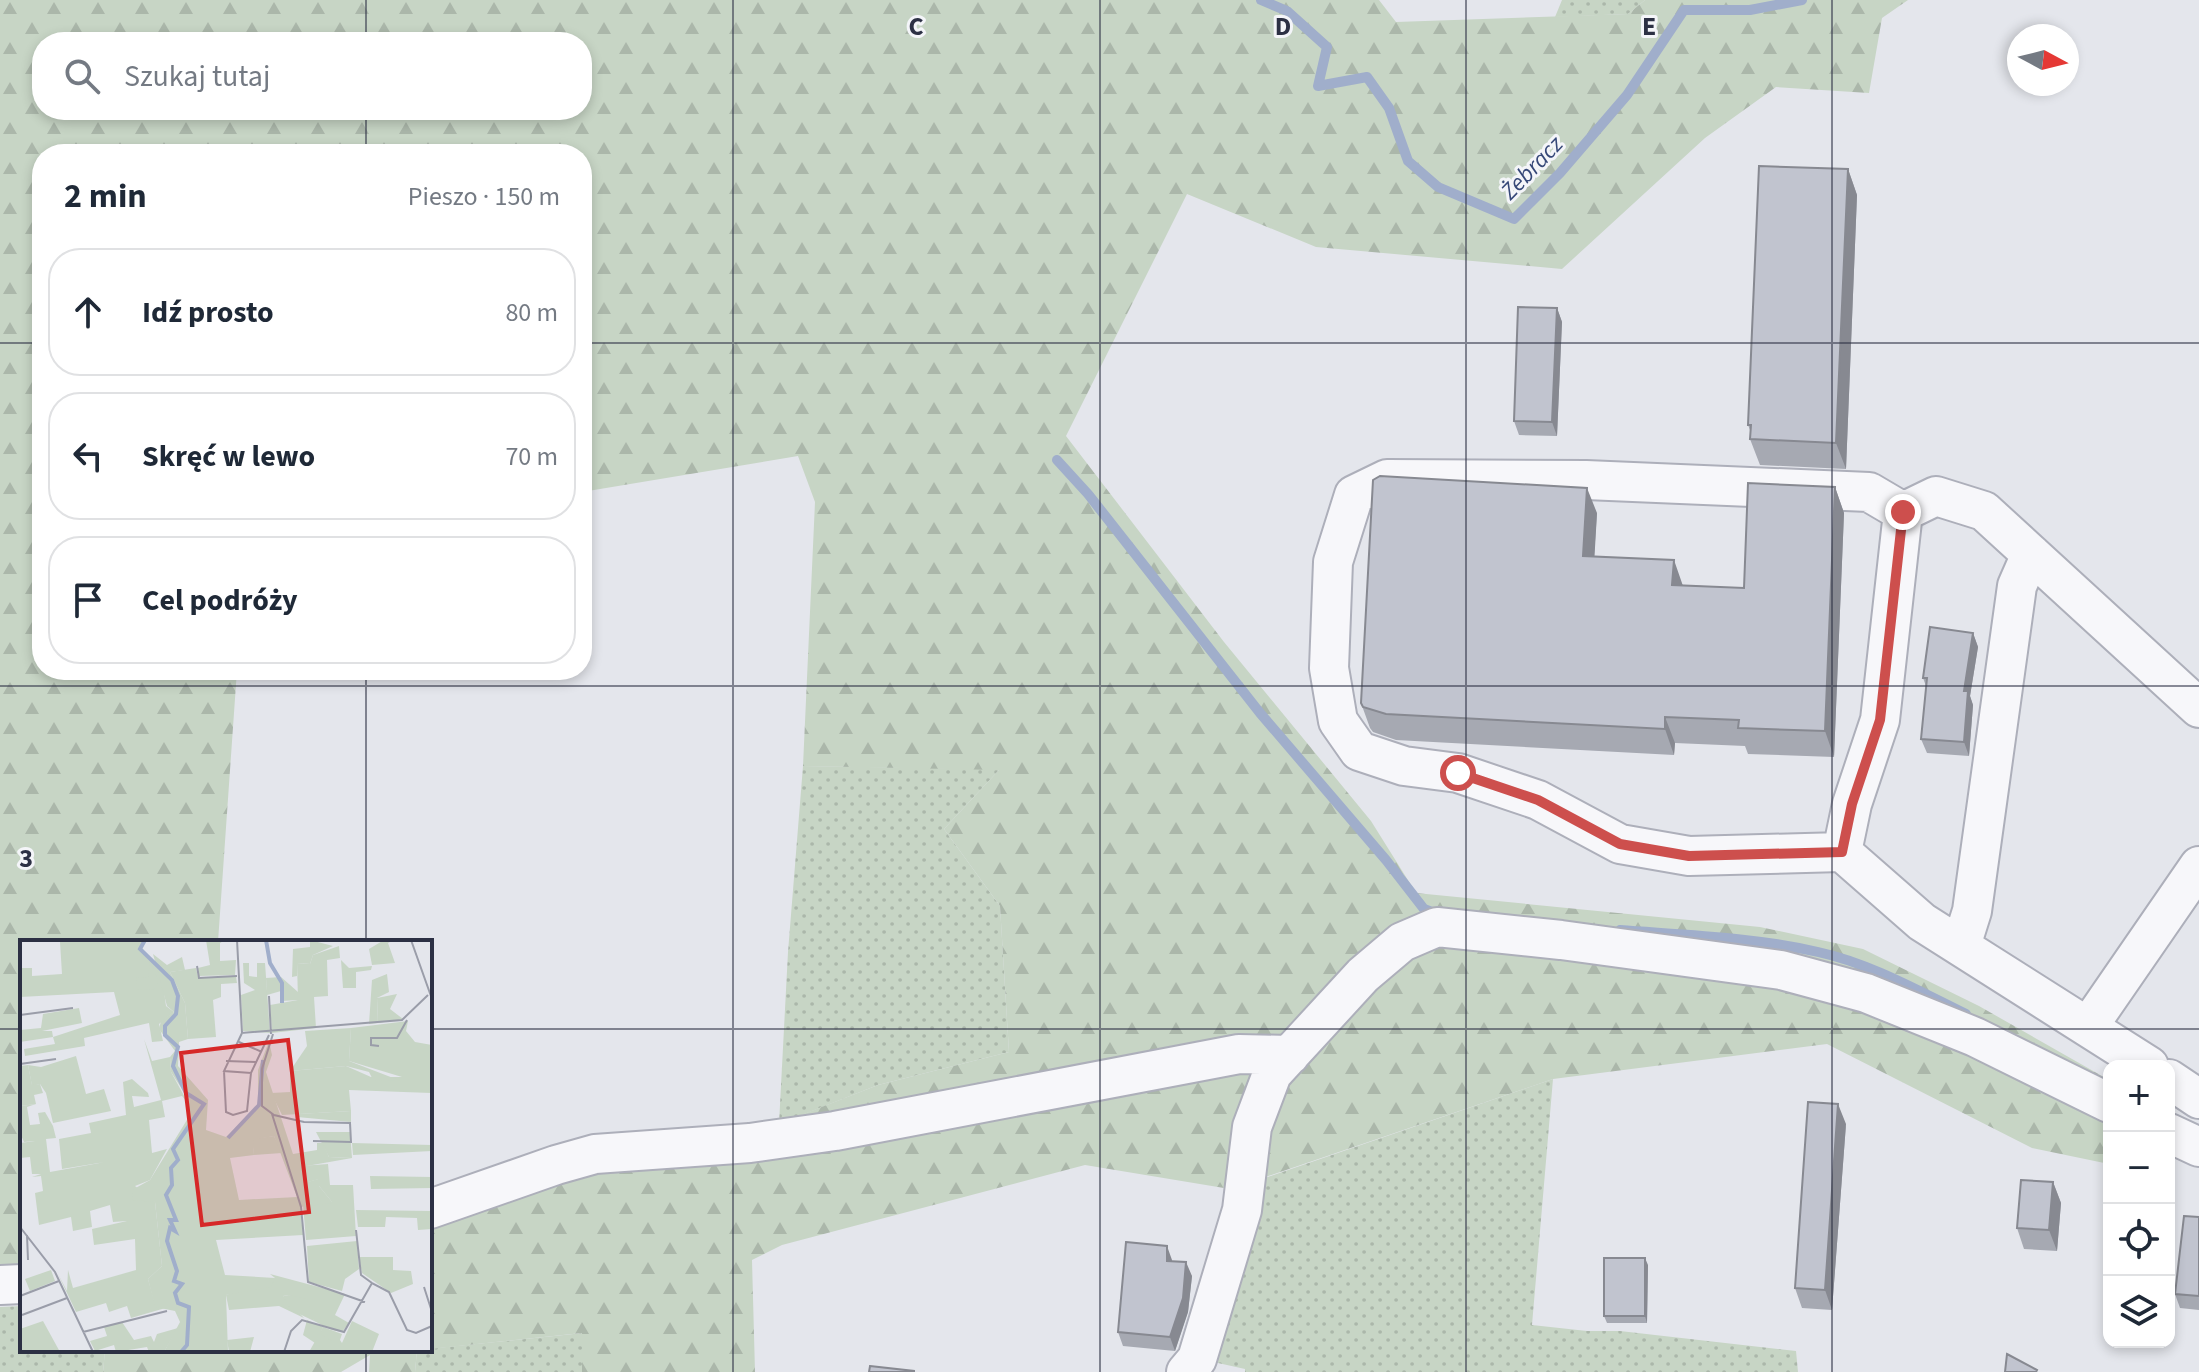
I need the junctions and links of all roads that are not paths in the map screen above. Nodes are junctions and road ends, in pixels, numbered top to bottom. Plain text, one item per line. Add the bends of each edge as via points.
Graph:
1 (1903, 512) junction
2 (2031, 554) junction
3 (2199, 708) edge
4 (1842, 852) junction
5 (2199, 866) edge
6 (1961, 946) junction
7 (2088, 1027) junction
8 (1290, 1055) junction
9 (2140, 1060) edge
10 (2175, 1083) edge
11 (2199, 1099) edge
12 (2103, 1100) edge
13 (2175, 1136) edge
14 (2199, 1147) edge
15 (432, 1208) edge
16 (20, 1284) edge
17 (0, 1285) edge
18 (1186, 1372) edge

1 - 2 lane via 1936,496 1984,511
1 - 4 lane via 1880,720
1 - 4 lane via 1869,492 1586,480 1387,479 1354,495 1333,562 1329,668 1338,721 1359,751 1404,766 1458,773 1538,800 1620,844 1689,856
2 - 3 lane
2 - 6 lane via 2017,586 1972,911
4 - 6 lane via 1922,922
5 - 7 lane
6 - 7 lane
7 - 9 lane
8 - 12 lane via 1363,975 1402,942 1437,927 1781,970 1866,993 1975,1037
8 - 15 lane via 1239,1054 835,1131 595,1154
8 - 18 lane via 1272,1074 1252,1127 1242,1210 1197,1359
10 - 11 lane
13 - 14 lane
16 - 17 lane

